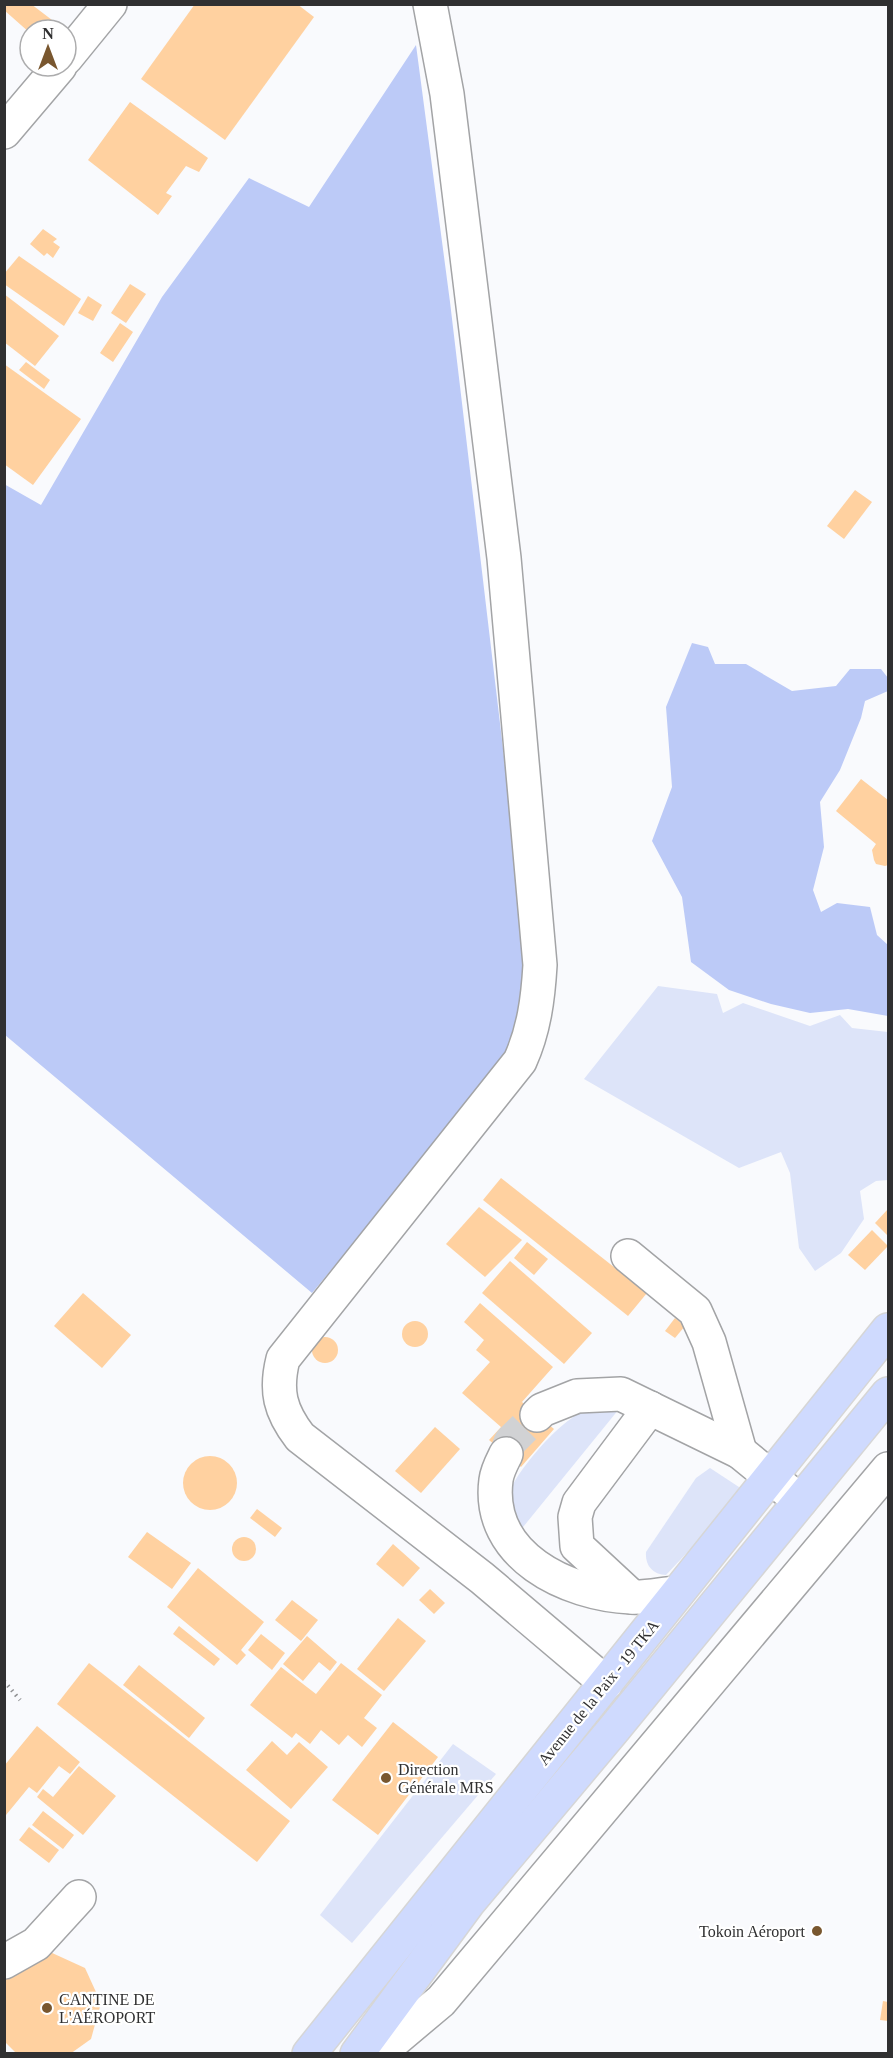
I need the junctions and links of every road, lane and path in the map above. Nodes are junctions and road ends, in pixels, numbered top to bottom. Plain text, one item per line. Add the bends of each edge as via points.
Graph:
1 (111, 4) edge
2 (430, 4) edge
3 (78, 44) edge
4 (50, 78) edge
5 (4, 132) edge
6 (628, 1256) dead end
7 (888, 1330) edge
8 (888, 1394) edge
9 (650, 1408) junction
10 (537, 1415) tunnel mouth
11 (740, 1452) junction
12 (506, 1454) tunnel mouth
13 (888, 1469) edge
14 (771, 1476) junction
15 (800, 1501) junction
16 (677, 1593) junction
17 (632, 1597) junction
18 (4, 1681) edge
19 (606, 1683) junction
20 (20, 1700) dead end
21 (79, 1897) dead end
22 (4, 1962) edge
23 (309, 2054) edge
24 (357, 2054) edge
25 (378, 2054) edge

1 - 3 street
2 - 19 street via 447,94 504,558 540,965 538,989 530,1038 520,1061 283,1359 279,1401 300,1437 482,1578
4 - 5 street
6 - 11 street via 695,1311 709,1342
7 - 14 main road, Avenue de la Paix - 19 TKA
8 - 15 main road
9 - 10 street via 621,1394 577,1395
9 - 11 street
9 - 17 street via 579,1503 575,1517 577,1546
11 - 14 street
12 - 17 street via 496,1478 496,1510 512,1546 542,1572 580,1589
13 - 25 street via 441,2001
14 - 15 street
14 - 16 main road, Avenue de la Paix - 19 TKA
15 - 24 main road via 468,1903
16 - 17 street
16 - 19 main road, Avenue de la Paix - 19 TKA
18 - 20 path
19 - 23 main road, Avenue de la Paix - 19 TKA
21 - 22 street via 36,1944

